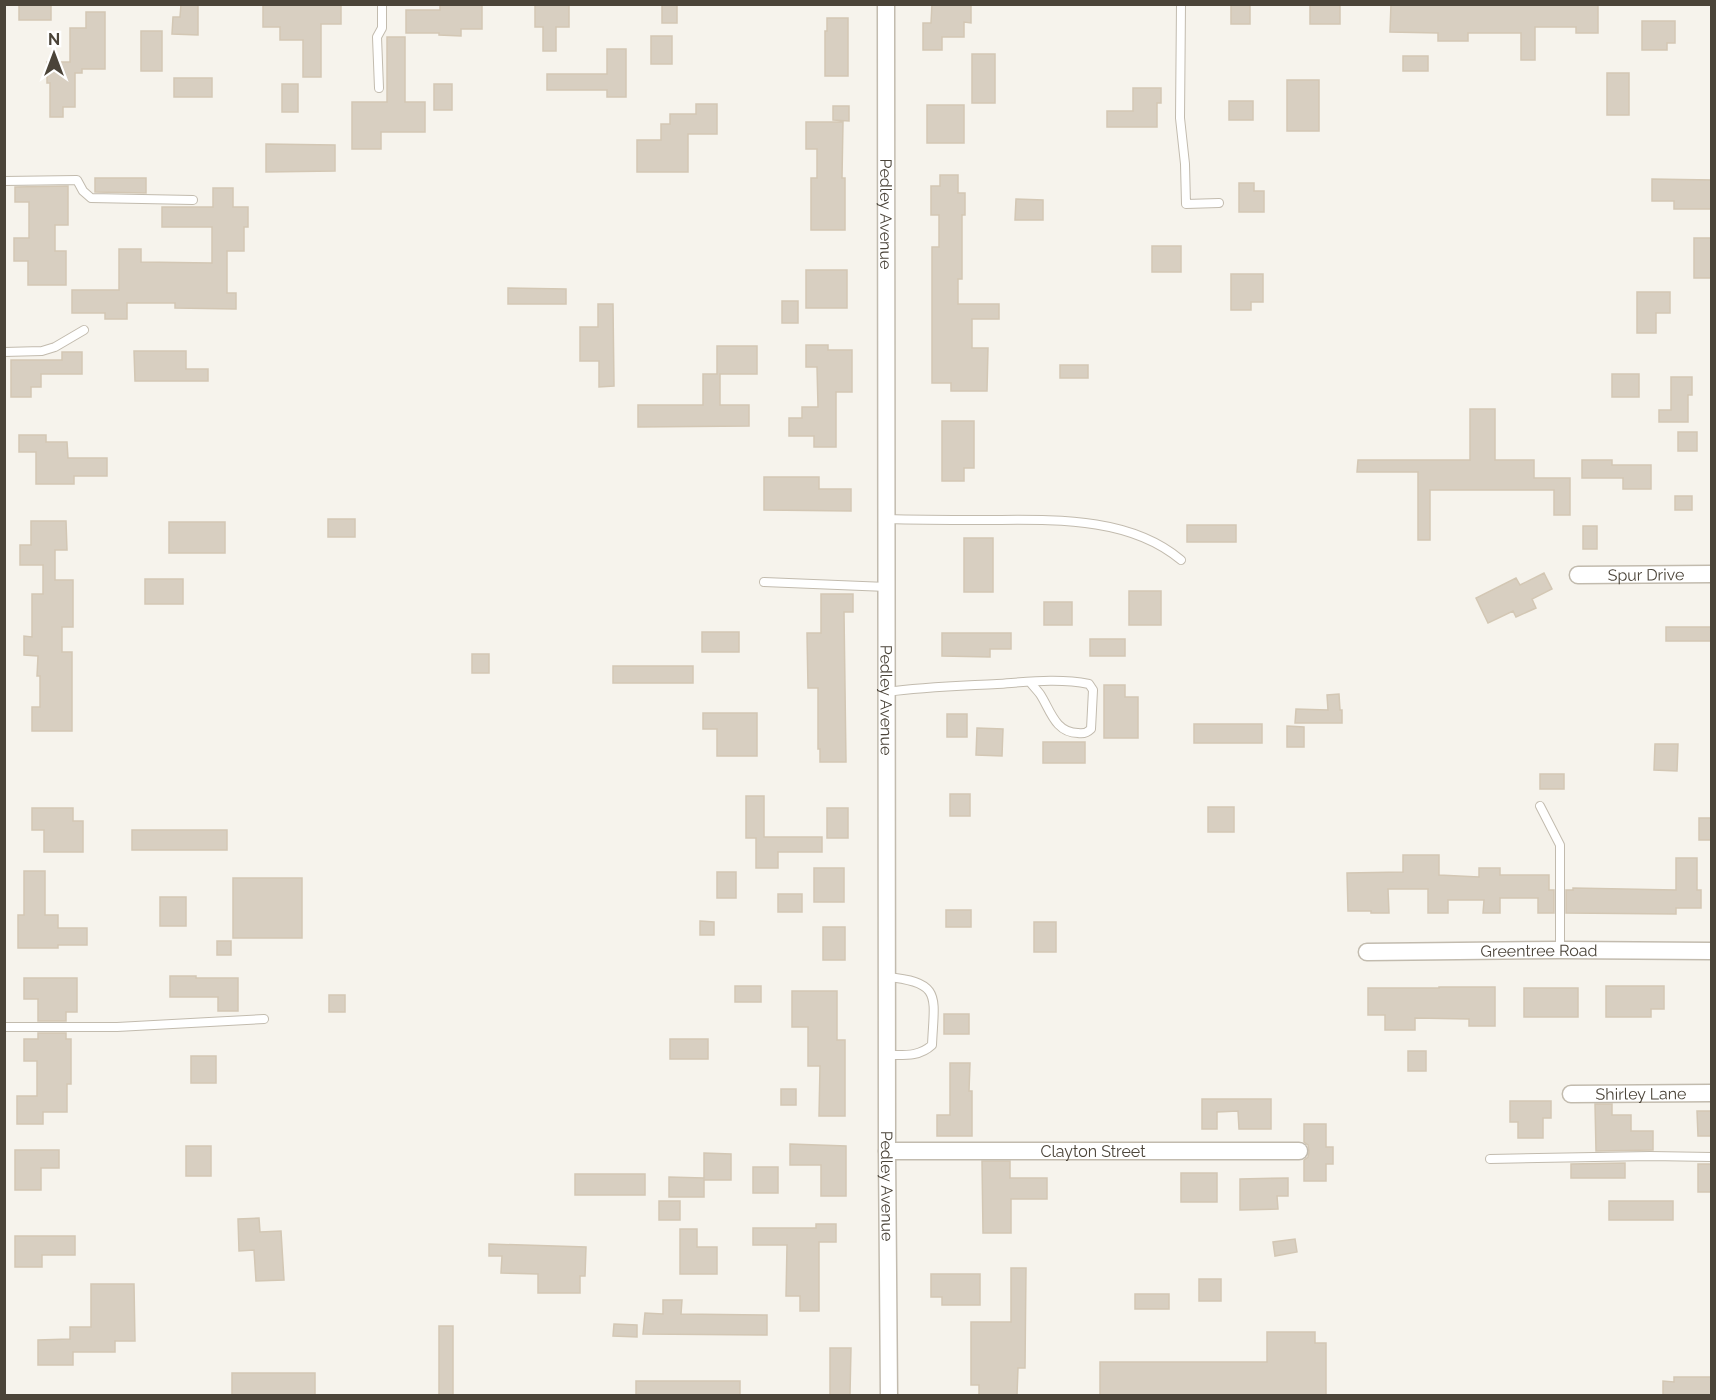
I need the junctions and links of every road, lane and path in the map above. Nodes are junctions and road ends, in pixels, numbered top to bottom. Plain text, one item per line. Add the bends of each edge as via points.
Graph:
1 (382, 4) edge
2 (886, 4) edge
3 (1181, 4) edge
4 (379, 88) dead end
5 (4, 181) edge
6 (193, 200) dead end
7 (1219, 203) dead end
8 (84, 330) dead end
9 (4, 352) edge
10 (886, 519) junction
11 (1181, 560) dead end
12 (1712, 574) edge
13 (1578, 575) dead end
14 (764, 582) dead end
15 (886, 587) junction
16 (1030, 682) junction
17 (886, 692) junction
18 (1540, 806) dead end
19 (1560, 950) junction
20 (1712, 951) edge
21 (1367, 952) dead end
22 (887, 977) junction
23 (264, 1019) dead end
24 (4, 1027) edge
25 (887, 1055) junction
26 (1712, 1093) edge
27 (1571, 1094) dead end
28 (887, 1151) junction
29 (1299, 1151) dead end
30 (1712, 1157) edge
31 (1490, 1160) dead end
32 (890, 1395) edge

1 - 4 lane via 382,28 377,37
2 - 10 street, Pedley Avenue
3 - 7 lane via 1180,118 1186,204
5 - 6 lane via 77,180 91,198
8 - 9 lane via 42,351
10 - 11 lane via 1072,521 1116,529 1155,542
10 - 15 street, Pedley Avenue
12 - 13 street, Spur Drive
14 - 15 lane
15 - 17 street, Pedley Avenue
16 - 16 lane via 1089,684 1093,690 1091,729 1077,734 1065,731
16 - 17 lane
17 - 22 street, Pedley Avenue
18 - 19 lane via 1560,845
19 - 20 street, Greentree Road
19 - 21 street, Greentree Road
22 - 25 street, Pedley Avenue
22 - 25 lane via 921,983 929,989 933,1002 932,1045 916,1054
23 - 24 lane via 117,1027
25 - 28 street, Pedley Avenue
26 - 27 street, Shirley Lane
28 - 29 street, Clayton Street
28 - 32 street, Pedley Avenue
30 - 31 lane

